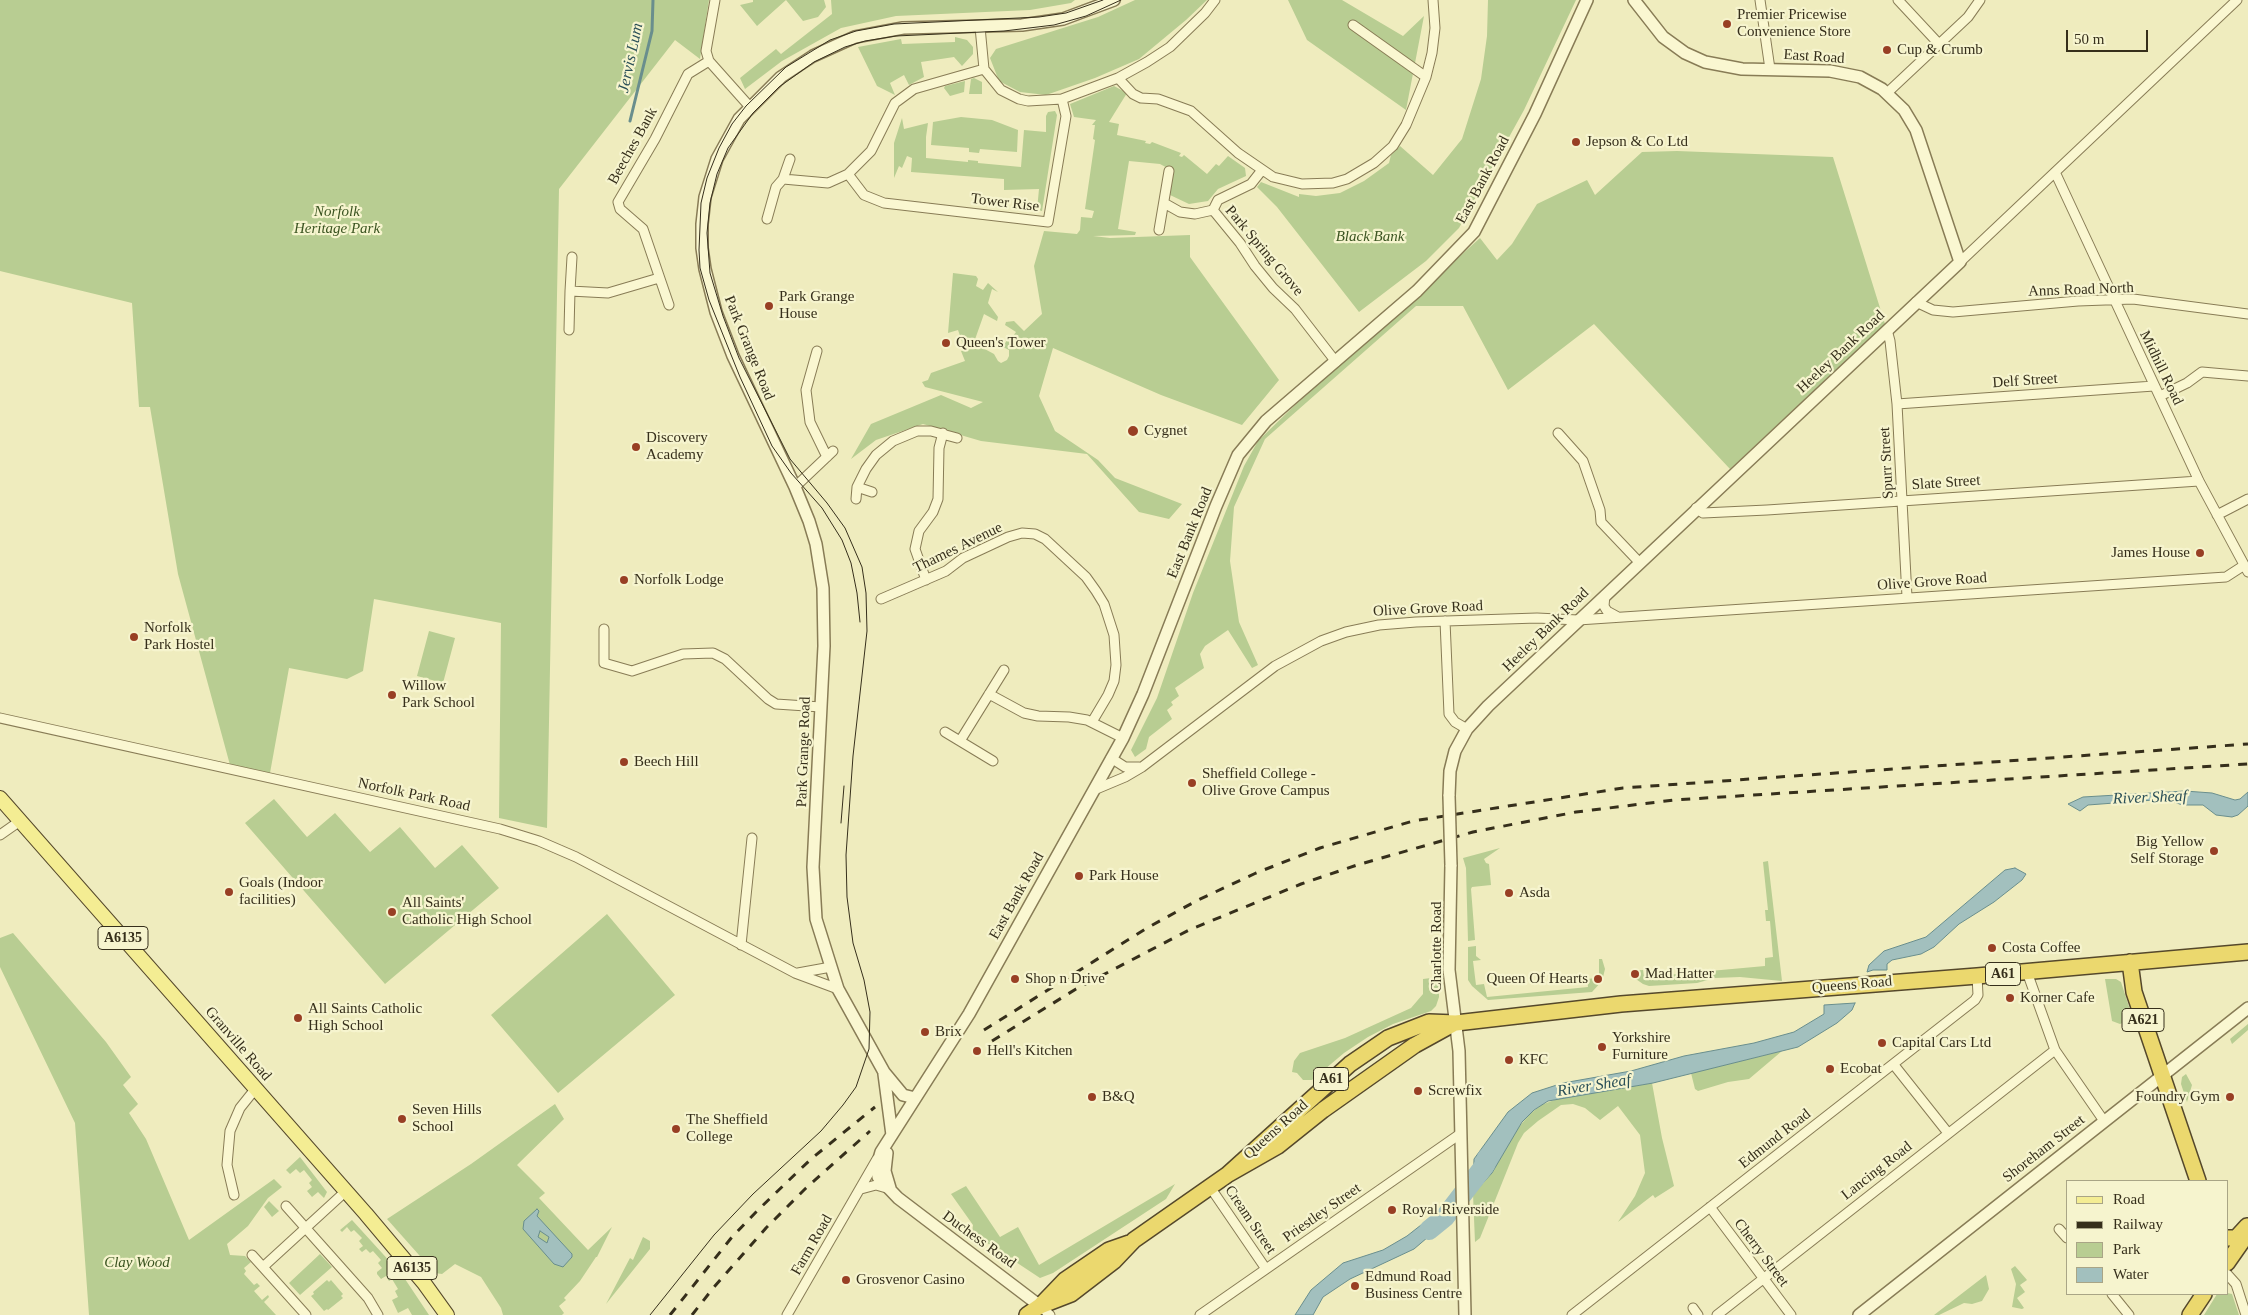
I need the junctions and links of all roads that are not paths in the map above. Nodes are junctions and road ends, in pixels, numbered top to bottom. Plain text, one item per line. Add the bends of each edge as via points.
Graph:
1 (715, 0) edge
2 (1114, 0) edge
3 (1214, 0) edge
4 (1433, 0) edge
5 (1587, 0) edge
6 (1634, 0) edge
7 (1760, 0) edge
8 (1898, 0) edge
9 (1980, 0) edge
10 (2237, 0) edge
11 (1353, 25) dead end
12 (980, 27) junction
13 (1938, 44) junction
14 (709, 61) junction
15 (984, 69) junction
16 (1770, 69) junction
17 (1426, 77) junction
18 (1118, 78) junction
19 (1888, 93) junction
20 (1062, 99) junction
21 (750, 107) junction
22 (790, 159) dead end
23 (1262, 170) junction
24 (1169, 171) dead end
25 (2055, 172) junction
26 (848, 174) junction
27 (783, 179) junction
28 (1164, 203) junction
29 (1213, 210) junction
30 (766, 219) dead end
31 (1159, 230) dead end
32 (572, 257) dead end
33 (1960, 262) junction
34 (659, 278) junction
35 (570, 291) junction
36 (2114, 301) junction
37 (1916, 302) junction
38 (669, 305) dead end
39 (2248, 314) edge
40 (569, 330) dead end
41 (1887, 330) junction
42 (817, 351) dead end
43 (1336, 362) junction
44 (2248, 376) edge
45 (2154, 386) junction
46 (2160, 396) junction
47 (1897, 404) junction
48 (943, 433) junction
49 (1558, 434) dead end
50 (957, 438) dead end
51 (2199, 480) junction
52 (795, 487) junction
53 (857, 487) junction
54 (872, 492) dead end
55 (856, 499) dead end
56 (2248, 499) edge
57 (1902, 500) junction
58 (1696, 508) junction
59 (2217, 514) junction
60 (1640, 562) junction
61 (2245, 569) edge
62 (926, 580) junction
63 (1605, 594) junction
64 (1907, 597) junction
65 (881, 599) dead end
66 (1620, 617) junction
67 (1578, 620) junction
68 (1445, 621) junction
69 (604, 629) dead end
70 (1004, 670) dead end
71 (989, 694) junction
72 (822, 707) junction
73 (0, 718) edge
74 (1092, 722) junction
75 (1467, 729) junction
76 (945, 732) dead end
77 (1123, 738) junction
78 (960, 741) junction
79 (1111, 758) junction
80 (993, 761) dead end
81 (1142, 767) junction
82 (1094, 790) junction
83 (0, 798) edge
84 (20, 821) junction
85 (0, 835) edge
86 (752, 838) dead end
87 (741, 945) junction
88 (2248, 952) edge
89 (2130, 962) junction
90 (831, 968) junction
91 (2027, 972) junction
92 (795, 973) junction
93 (1977, 976) junction
94 (838, 989) junction
95 (2248, 1008) edge
96 (1456, 1023) junction
97 (2055, 1050) junction
98 (1894, 1065) junction
99 (884, 1072) junction
100 (2163, 1076) junction
101 (256, 1088) junction
102 (915, 1098) junction
103 (2104, 1121) junction
104 (1948, 1133) junction
105 (893, 1134) junction
106 (1460, 1134) junction
107 (881, 1152) junction
108 (1227, 1175) junction
109 (2194, 1179) edge
110 (1210, 1187) junction
111 (861, 1189) junction
112 (891, 1189) junction
113 (346, 1191) junction
114 (234, 1196) dead end
115 (286, 1206) dead end
116 (1710, 1207) junction
117 (2248, 1225) edge
118 (305, 1228) junction
119 (2059, 1229) dead end
120 (2066, 1237) edge
121 (2241, 1238) edge
122 (252, 1255) dead end
123 (2228, 1261) edge
124 (263, 1267) junction
125 (1266, 1269) junction
126 (2228, 1275) edge
127 (1763, 1279) junction
128 (2113, 1295) edge
129 (2203, 1295) edge
130 (1045, 1310) edge
131 (306, 1315) edge
132 (378, 1315) edge
133 (446, 1315) edge
134 (787, 1315) edge
135 (1027, 1315) edge
136 (1200, 1315) edge
137 (1465, 1315) edge
138 (1572, 1315) edge
139 (1717, 1315) edge
140 (1791, 1315) edge
141 (1859, 1315) edge
142 (2129, 1315) edge
143 (2190, 1315) edge
144 (2246, 1315) edge

1 - 14 street via 706,51
2 - 12 street, Park Grange Road via 1064,19
3 - 18 street via 1170,47
4 - 17 street via 1435,28
5 - 43 street, East Bank Road via 1535,114 1474,232 1418,291
6 - 16 street, East Road via 1663,37 1692,57 1726,68
7 - 16 street
8 - 13 street
9 - 13 street via 1968,17
10 - 25 street, Heeley Bank Road
11 - 17 street
12 - 15 street
12 - 21 street, Park Grange Road via 903,28 854,37 781,77
13 - 19 street
14 - 21 street
14 - 34 street, Beeches Bank via 688,74 618,202 620,209 643,230
15 - 20 street via 1001,90 1019,99 1037,102
15 - 26 street via 914,89 895,103 871,151
16 - 19 street, East Road via 1844,73 1870,81
17 - 23 street via 1394,146 1362,171 1347,179 1320,185 1287,182
18 - 20 street
18 - 23 street via 1141,98 1158,99 1191,111
19 - 33 street, East Road via 1916,130
20 - 26 street, Tower Rise via 1066,116 1048,222 884,203 864,195
21 - 52 street, Park Grange Road via 727,139 711,176 705,197 702,248 710,291 722,328
22 - 27 street
23 - 29 street, Park Spring Grove via 1251,184 1218,200
24 - 28 street
25 - 33 street, Heeley Bank Road
25 - 36 street, Midhill Road
26 - 27 street via 828,183
27 - 30 street via 776,187
28 - 29 street via 1180,212 1195,214
28 - 31 street
29 - 43 street, Park Spring Grove via 1267,281 1295,309
32 - 35 street
33 - 37 street, Heeley Bank Road
34 - 35 street via 608,293
34 - 38 street, Beeches Bank
35 - 40 street
36 - 37 street, Anns Road North via 1949,312 1930,310
36 - 39 street, Anns Road North via 2133,299
36 - 45 street, Midhill Road
37 - 41 street, Heeley Bank Road
41 - 47 street, Spurr Street
41 - 58 street, Heeley Bank Road
42 - 52 street via 806,390 810,422 830,454
43 - 77 street, East Bank Road via 1266,421 1238,455
44 - 46 street via 2202,372
45 - 46 street, Midhill Road
45 - 47 street, Delf Street
46 - 51 street, Midhill Road
47 - 57 street, Spurr Street
48 - 50 street
48 - 53 street via 918,431 893,441 876,455
48 - 62 street via 939,448 938,499 919,531 915,549
49 - 60 street via 1584,461 1601,522
51 - 57 street, Slate Street
51 - 59 street, Midhill Road
52 - 72 street, Park Grange Road via 816,544 823,588
53 - 54 street
53 - 55 street
56 - 59 street
57 - 58 street, Slate Street via 1703,513
57 - 64 street, Spurr Street
58 - 60 street, Heeley Bank Road
59 - 61 street, Midhill Road
60 - 63 street, Heeley Bank Road
61 - 64 street, Olive Grove Road via 2226,577
62 - 65 street, Thames Avenue
62 - 74 street, Thames Avenue via 1008,537 1022,533 1044,539 1086,577 1107,610 1114,635 1114,681
63 - 66 street via 1607,611
63 - 67 street, Heeley Bank Road
64 - 66 street, Olive Grove Road
66 - 67 street, Olive Grove Road
67 - 68 street, Olive Grove Road
67 - 75 street, Heeley Bank Road
68 - 75 street via 1449,714
68 - 81 street, Olive Grove Road via 1378,625 1321,641 1275,666
69 - 72 street via 604,663 632,671 683,654 713,653 725,659 776,704
70 - 71 street
71 - 74 street via 1024,713
71 - 78 street
72 - 90 street, Park Grange Road via 813,867 816,919
73 - 87 street, Norfolk Park Road via 500,829 576,857
74 - 77 street
75 - 96 street, Charlotte Road, bridge via 1451,764 1449,796 1449,970
76 - 78 street
77 - 79 street, East Bank Road
78 - 80 street
79 - 81 street via 1125,767
79 - 82 street, East Bank Road
81 - 82 street, Olive Grove Road
82 - 102 street, East Bank Road via 969,1014
83 - 84 main road, Granville Road / A6135
84 - 85 street
84 - 101 main road, Granville Road / A6135
86 - 87 street
87 - 92 street, Norfolk Park Road
88 - 89 highway, Queens Road / A61
89 - 91 highway, Queens Road / A61
89 - 100 highway, A621 via 2134,992
90 - 92 street
90 - 94 street, Park Grange Road
91 - 93 highway, Queens Road / A61
91 - 97 street
92 - 94 street, Norfolk Park Road
93 - 96 highway, Queens Road / A61 via 1621,1004
93 - 98 street, Edmund Road via 1976,1000
94 - 99 street
95 - 100 street, Shoreham Street
96 - 106 street, Charlotte Road
96 - 108 highway, Queens Road / A61 via 1415,1045 1330,1104 1278,1146
96 - 108 highway, Queens Road / A61 via 1429,1022 1382,1042 1337,1074
97 - 103 street
97 - 104 street, Lancing Road
98 - 104 street
98 - 116 street, Edmund Road
99 - 102 street via 903,1095
99 - 105 street
100 - 103 street, Shoreham Street
100 - 109 highway, A621
101 - 113 main road, Granville Road / A6135
101 - 114 street via 240,1108 230,1131 227,1165
102 - 105 street, East Bank Road
103 - 141 street, Shoreham Street
104 - 127 street, Lancing Road
105 - 107 street, East Bank Road
105 - 112 street, East Bank Road via 885,1160
106 - 125 street, Priestley Street
106 - 137 street, Charlotte Road
107 - 111 street, Farm Road
107 - 112 street, East Bank Road via 878,1177
108 - 110 highway, Queens Road / A61
110 - 125 street, Cream Street
110 - 130 highway, Queens Road / A61 via 1134,1240 1109,1250 1065,1280
111 - 112 street via 876,1185
111 - 134 street, Farm Road
112 - 130 street, Duchess Road via 920,1217
113 - 118 street
113 - 133 main road, Granville Road / A6135 via 413,1270
115 - 118 street
116 - 127 street, Cherry Street
116 - 138 street, Edmund Road
117 - 121 highway
118 - 124 street
118 - 132 street via 368,1298
119 - 120 street
121 - 123 highway
122 - 124 street
124 - 131 street
125 - 136 street, Priestley Street
126 - 144 street via 2236,1284
127 - 139 street, Lancing Road
127 - 140 street, Cherry Street
128 - 142 street
129 - 143 highway
130 - 135 highway, Queens Road / A61

